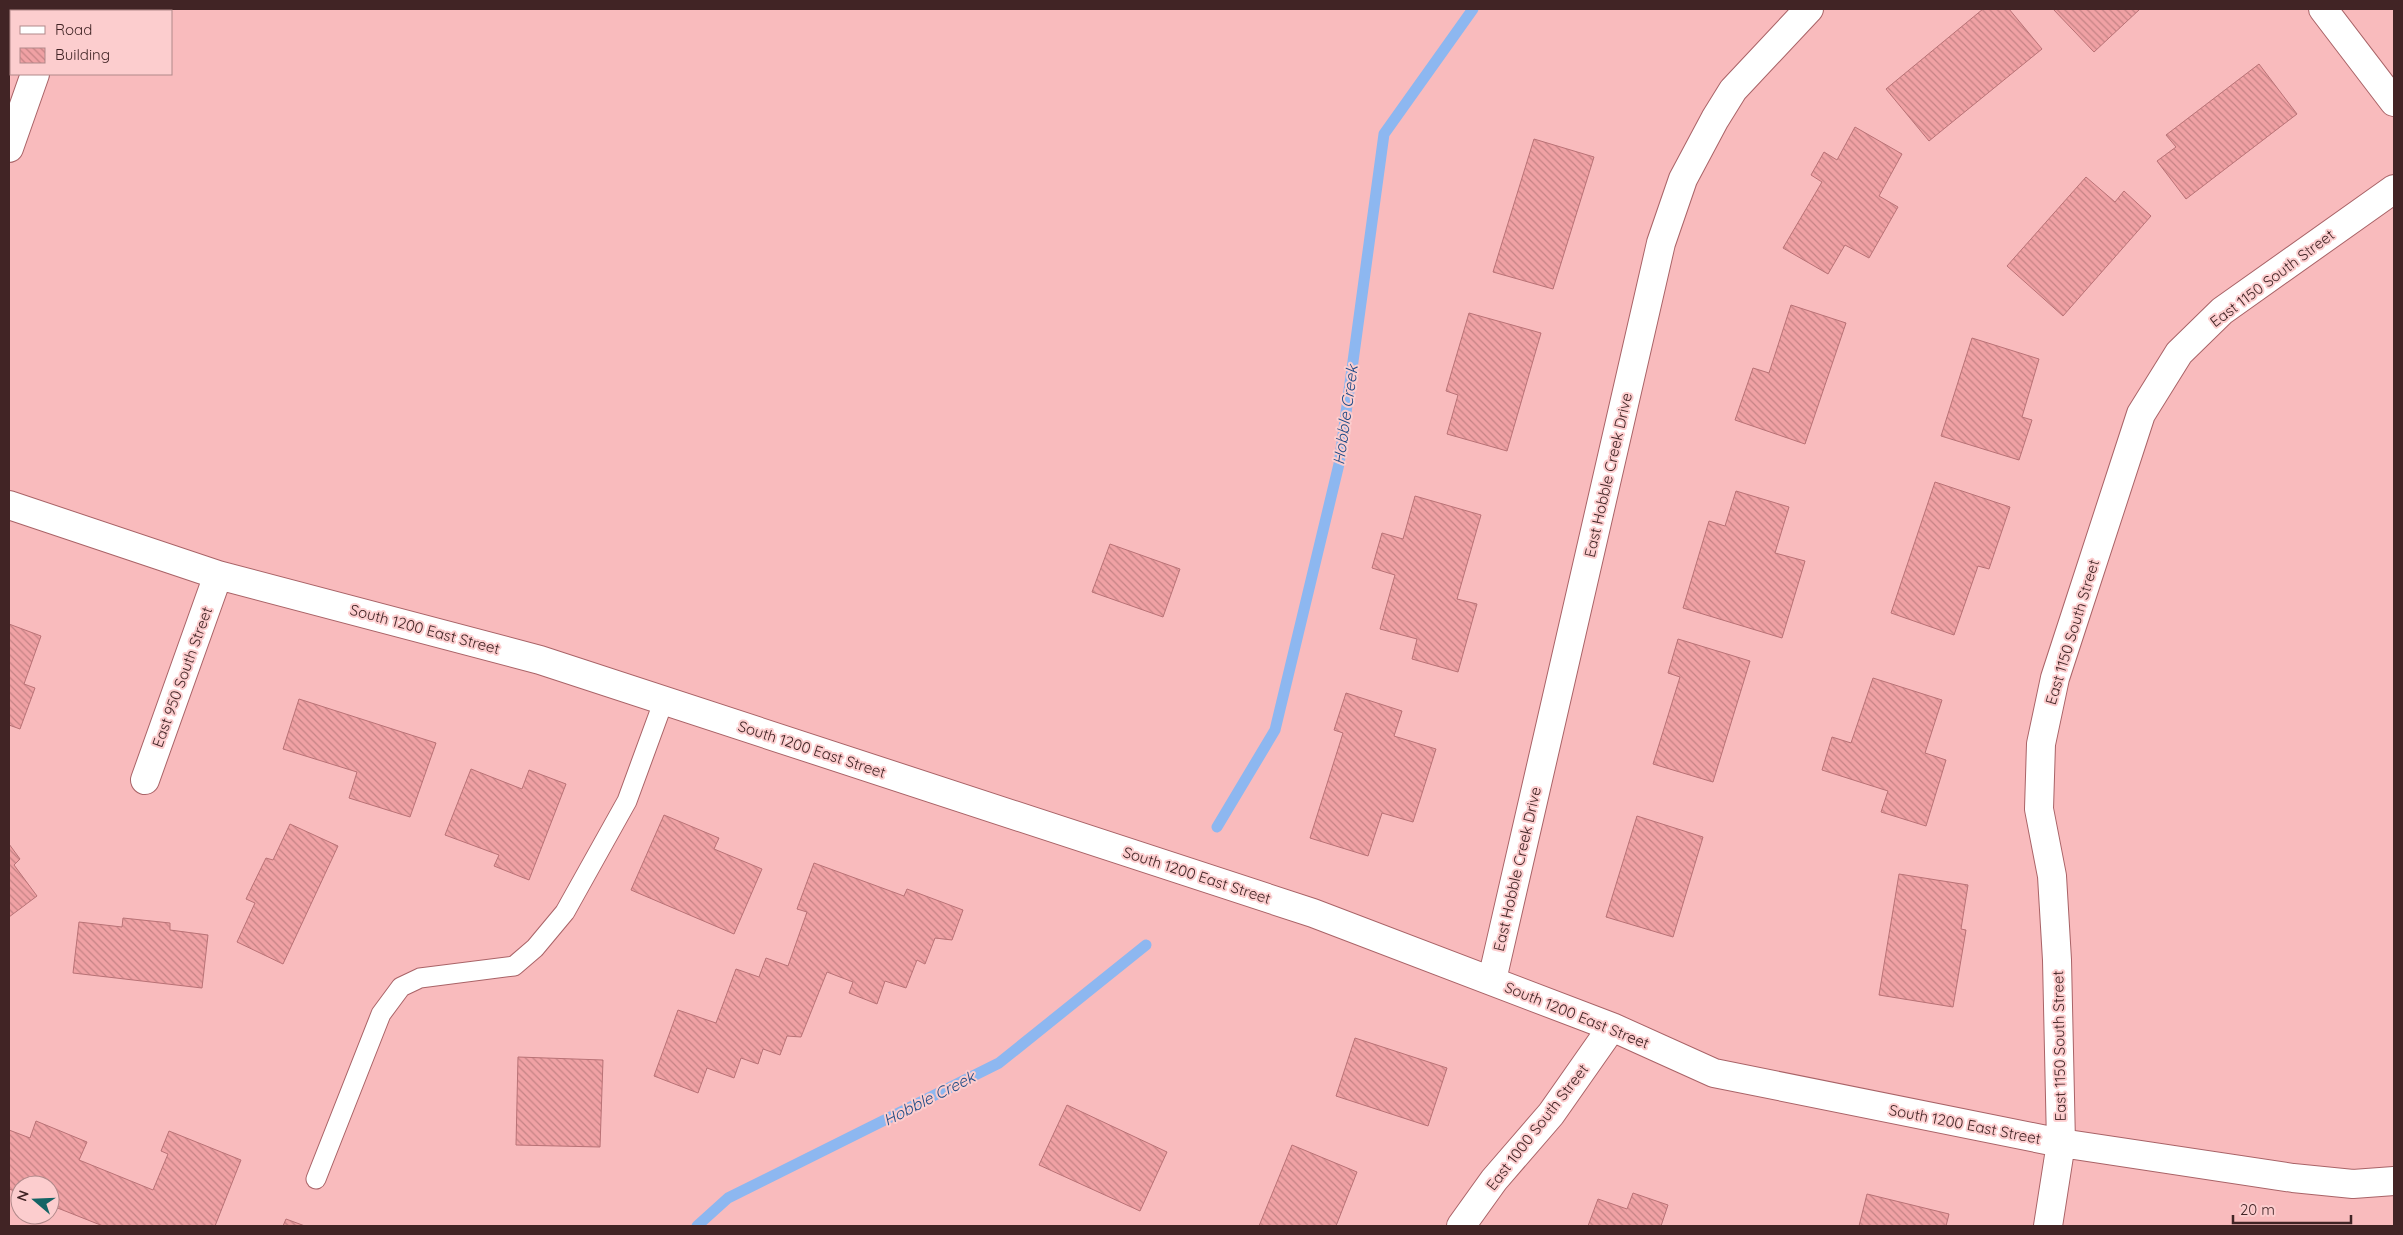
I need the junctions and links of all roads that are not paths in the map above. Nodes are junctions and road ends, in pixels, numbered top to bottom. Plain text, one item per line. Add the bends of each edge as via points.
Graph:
1 (1809, 9) edge
2 (2322, 9) edge
3 (35, 75) edge
4 (2394, 102) edge
5 (9, 148) edge
6 (2394, 189) edge
7 (9, 505) edge
8 (218, 575) junction
9 (664, 700) junction
10 (145, 780) dead end
11 (1492, 980) junction
12 (1612, 1027) junction
13 (2061, 1143) junction
14 (316, 1179) dead end
15 (2394, 1182) edge
16 (1461, 1226) edge
17 (2048, 1226) edge

1 - 11 street, East Hobble Creek Drive via 1733,90 1683,179 1661,243
2 - 4 street
3 - 5 street
6 - 13 street, East 1150 South Street via 2222,311 2179,353 2142,414 2055,678 2041,744 2039,808 2052,876
7 - 8 street, South 1200 East Street
8 - 9 street, South 1200 East Street via 540,660
8 - 10 street, East 950 South Street
9 - 11 street, South 1200 East Street via 1313,913
9 - 14 lane via 627,801 565,912 536,948 514,966 420,978 401,987 390,999 381,1014
11 - 12 street, South 1200 East Street
12 - 13 street, South 1200 East Street via 1714,1073
12 - 16 street, East 1000 South Street via 1550,1114 1494,1180
13 - 15 street, South 1200 East Street via 2293,1178 2353,1184
13 - 17 street, East 1150 South Street

